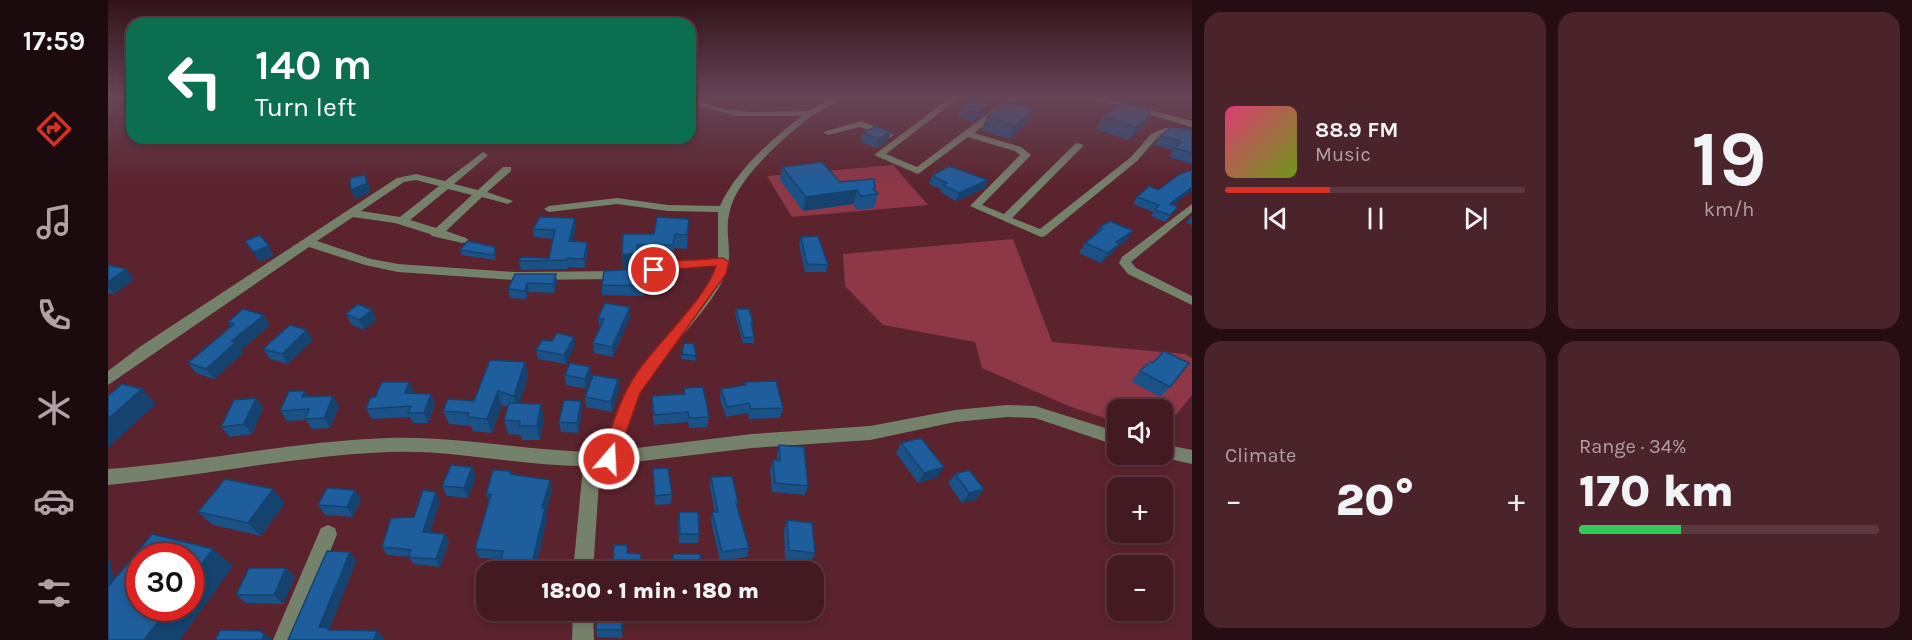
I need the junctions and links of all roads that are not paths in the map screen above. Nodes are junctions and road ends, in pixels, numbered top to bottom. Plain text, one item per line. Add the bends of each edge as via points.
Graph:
1 (795, 127) edge
2 (849, 127) edge
3 (868, 127) edge
4 (916, 127) edge
5 (977, 127) edge
6 (828, 132) dead end
7 (968, 134) junction
8 (1192, 134) edge
9 (899, 140) junction
10 (1079, 145) dead end
11 (483, 155) dead end
12 (507, 169) dead end
13 (445, 185) junction
14 (480, 194) junction
15 (508, 201) dead end
16 (1192, 207) edge
17 (549, 209) dead end
18 (725, 209) junction
19 (350, 213) junction
20 (1006, 218) junction
21 (401, 222) junction
22 (436, 234) junction
23 (462, 240) dead end
24 (307, 242) junction
25 (723, 262) junction
26 (1192, 301) edge
27 (108, 379) edge
28 (1107, 435) edge
29 (1173, 454) edge
30 (1192, 458) edge
31 (600, 460) junction
32 (108, 477) edge
33 (328, 534) dead end
34 (586, 561) edge
35 (583, 621) edge
36 (284, 640) edge
37 (583, 640) edge

1 - 18 street via 733,191
2 - 6 street
3 - 9 street
4 - 9 street
5 - 7 street
7 - 9 street via 917,172 879,155
7 - 20 street via 1026,155 975,205
8 - 20 street via 1165,131 1154,136 1134,159 1043,234
10 - 20 street
11 - 13 street
12 - 14 street
13 - 14 street
13 - 19 street via 407,178
13 - 21 street
14 - 15 street
14 - 22 street
16 - 26 street via 1125,263 1132,271
17 - 18 street via 617,201 668,208
18 - 25 street
19 - 21 street
19 - 24 street
21 - 22 street
22 - 23 street
24 - 25 street via 398,268 515,276 625,274
24 - 27 street
25 - 31 street via 720,274 642,376
28 - 31 street via 1035,412 991,411 870,433 752,441
29 - 30 street
31 - 32 street via 435,444 389,444
31 - 34 street
33 - 36 street
35 - 37 street

